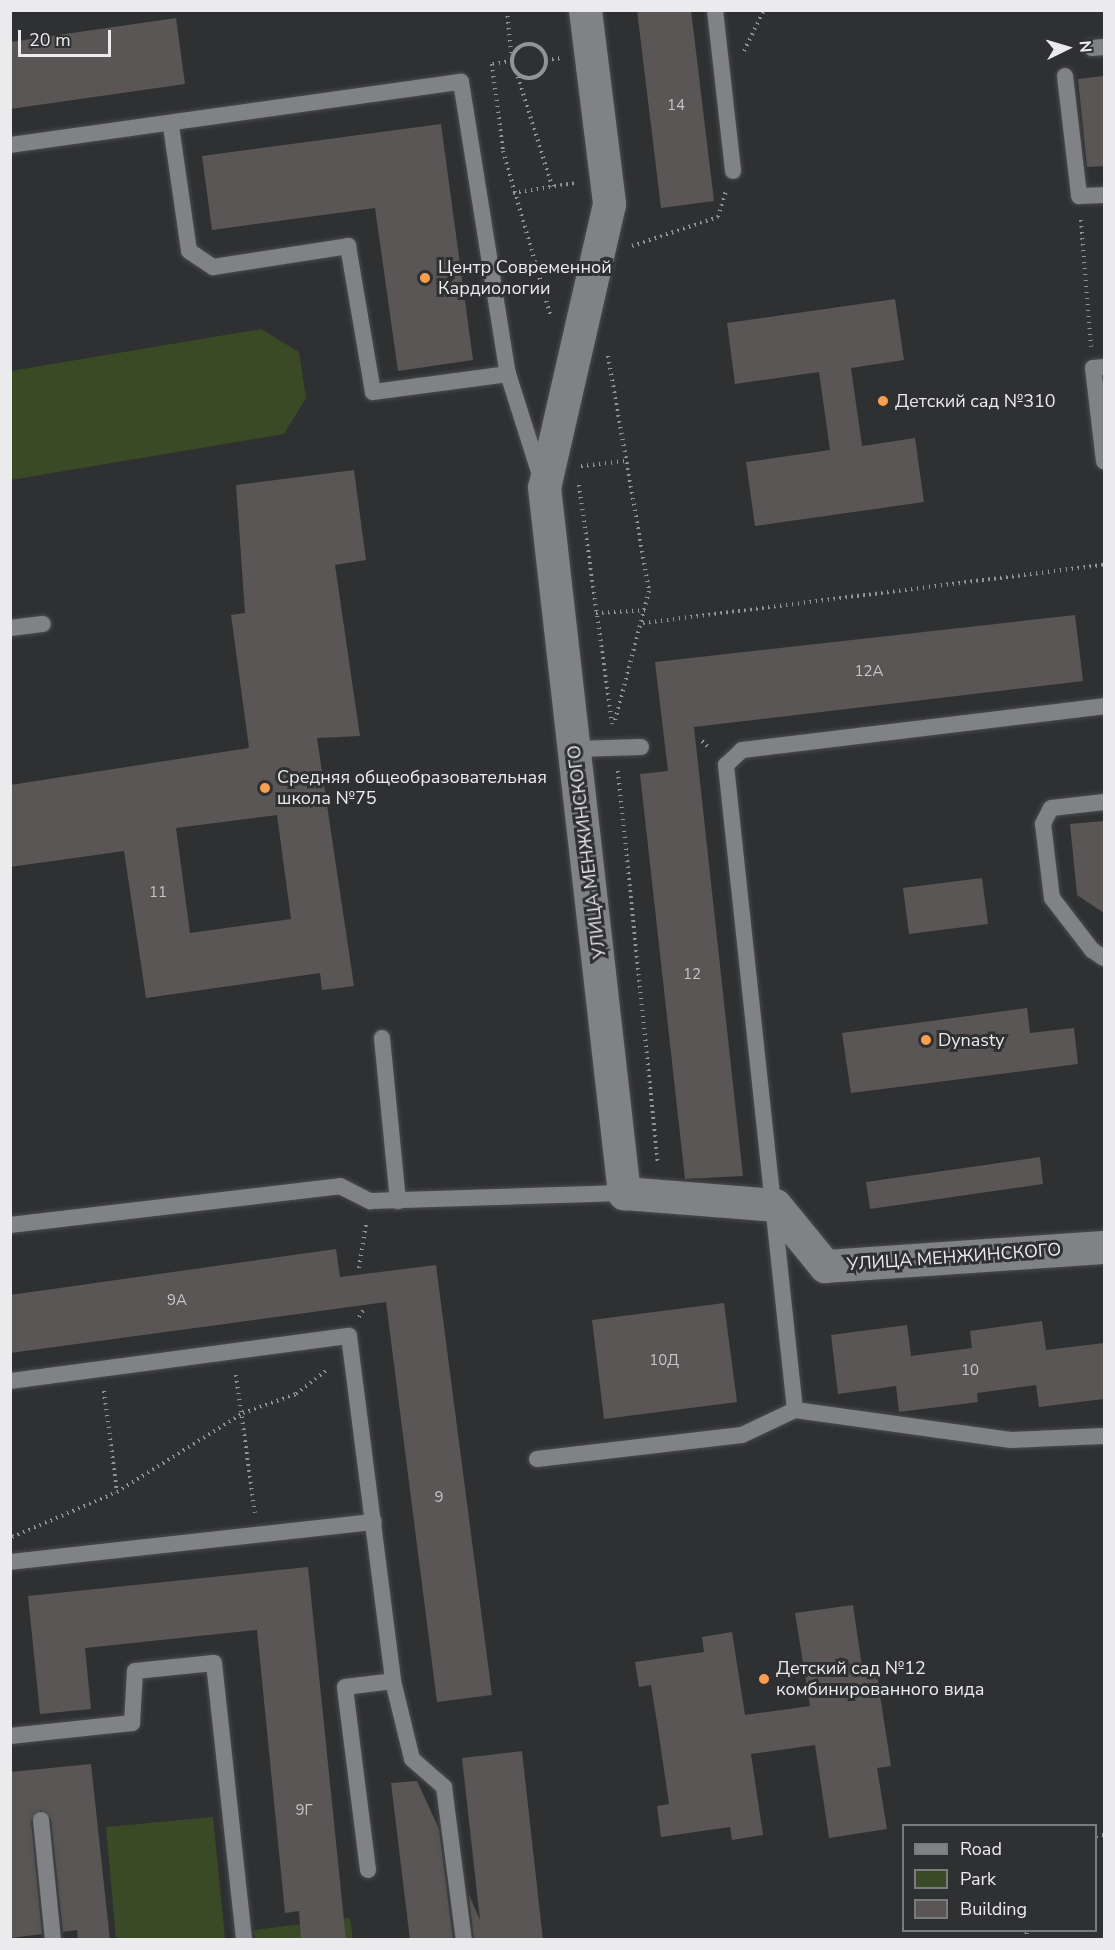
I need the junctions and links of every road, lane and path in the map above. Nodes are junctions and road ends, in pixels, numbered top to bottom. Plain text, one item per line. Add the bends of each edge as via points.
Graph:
1 (507, 10) edge
2 (585, 10) edge
3 (715, 10) edge
4 (563, 46) dead end
5 (565, 57) junction
6 (546, 60) junction
7 (512, 61) junction
8 (566, 69) dead end
9 (516, 71) junction
10 (1065, 76) dead end
11 (171, 126) junction
12 (10, 145) edge
13 (578, 171) dead end
14 (732, 171) joint
15 (579, 182) junction
16 (552, 186) junction
17 (513, 193) junction
18 (580, 193) dead end
19 (1104, 195) edge
20 (1079, 196) junction
21 (621, 250) dead end
22 (591, 343) junction
23 (1099, 368) edge
24 (508, 374) junction
25 (625, 461) junction
26 (1104, 461) edge
27 (576, 467) dead end
28 (544, 487) junction
29 (1104, 565) edge
30 (647, 610) junction
31 (597, 612) dead end
32 (643, 623) junction
33 (43, 624) dead end
34 (10, 628) edge
35 (1104, 706) edge
36 (613, 728) dead end
37 (640, 747) dead end
38 (575, 749) junction
39 (1104, 802) edge
40 (1104, 958) edge
41 (382, 1038) dead end
42 (624, 1193) junction
43 (370, 1201) junction
44 (398, 1201) junction
45 (775, 1205) junction
46 (10, 1226) edge
47 (1104, 1247) edge
48 (359, 1268) dead end
49 (351, 1351) junction
50 (232, 1352) junction
51 (101, 1369) junction
52 (10, 1381) edge
53 (795, 1410) junction
54 (243, 1413) junction
55 (1104, 1436) edge
56 (537, 1459) dead end
57 (117, 1491) junction
58 (374, 1522) junction
59 (257, 1531) junction
60 (16, 1561) edge
61 (393, 1681) junction
62 (10, 1736) edge
63 (41, 1820) dead end
64 (368, 1870) dead end
65 (53, 1940) edge
66 (244, 1940) edge
67 (464, 1940) edge

1 - 7 path
2 - 22 street, УЛИЦА МЕНЖИНСКОГО via 609,204
3 - 14 lane
4 - 5 path
5 - 6 path
5 - 8 path
6 - 7 path via 542,50 526,44
6 - 9 path via 536,77
7 - 9 path
7 - 17 path via 492,64
9 - 16 path
10 - 20 lane
11 - 12 lane
11 - 24 lane via 189,251 213,267 348,246 373,392
11 - 24 lane via 461,82
13 - 15 path
14 - 21 path via 718,217
15 - 16 path
15 - 18 path
16 - 17 path
17 - 22 path via 556,335
19 - 20 lane
20 - 23 path
22 - 25 path
22 - 28 street, УЛИЦА МЕНЖИНСКОГО
23 - 26 lane
24 - 28 lane
25 - 27 path
25 - 30 path via 649,591
28 - 38 street, УЛИЦА МЕНЖИНСКОГО
29 - 32 path
30 - 31 path
30 - 32 path
32 - 36 path
33 - 34 lane
35 - 45 lane via 742,750 726,765
37 - 38 lane
38 - 42 street, УЛИЦА МЕНЖИНСКОГО
39 - 40 lane via 1051,808 1043,824 1052,898 1092,950
41 - 44 lane
42 - 44 lane
42 - 45 street
43 - 44 lane
43 - 46 lane via 339,1186
43 - 48 path
45 - 47 street, УЛИЦА МЕНЖИНСКОГО via 825,1266
45 - 53 lane
49 - 50 lane via 348,1336
49 - 54 path via 296,1394
49 - 58 lane
50 - 51 lane
50 - 54 path
51 - 52 lane
51 - 57 path
53 - 55 lane via 1011,1440
53 - 56 lane via 742,1436
54 - 57 path
54 - 59 path
57 - 60 path via 12,1536
58 - 59 lane
58 - 61 lane
59 - 60 lane
61 - 64 lane via 345,1687
61 - 67 lane via 412,1759 444,1787
62 - 66 lane via 132,1723 135,1671 214,1663
63 - 65 lane

